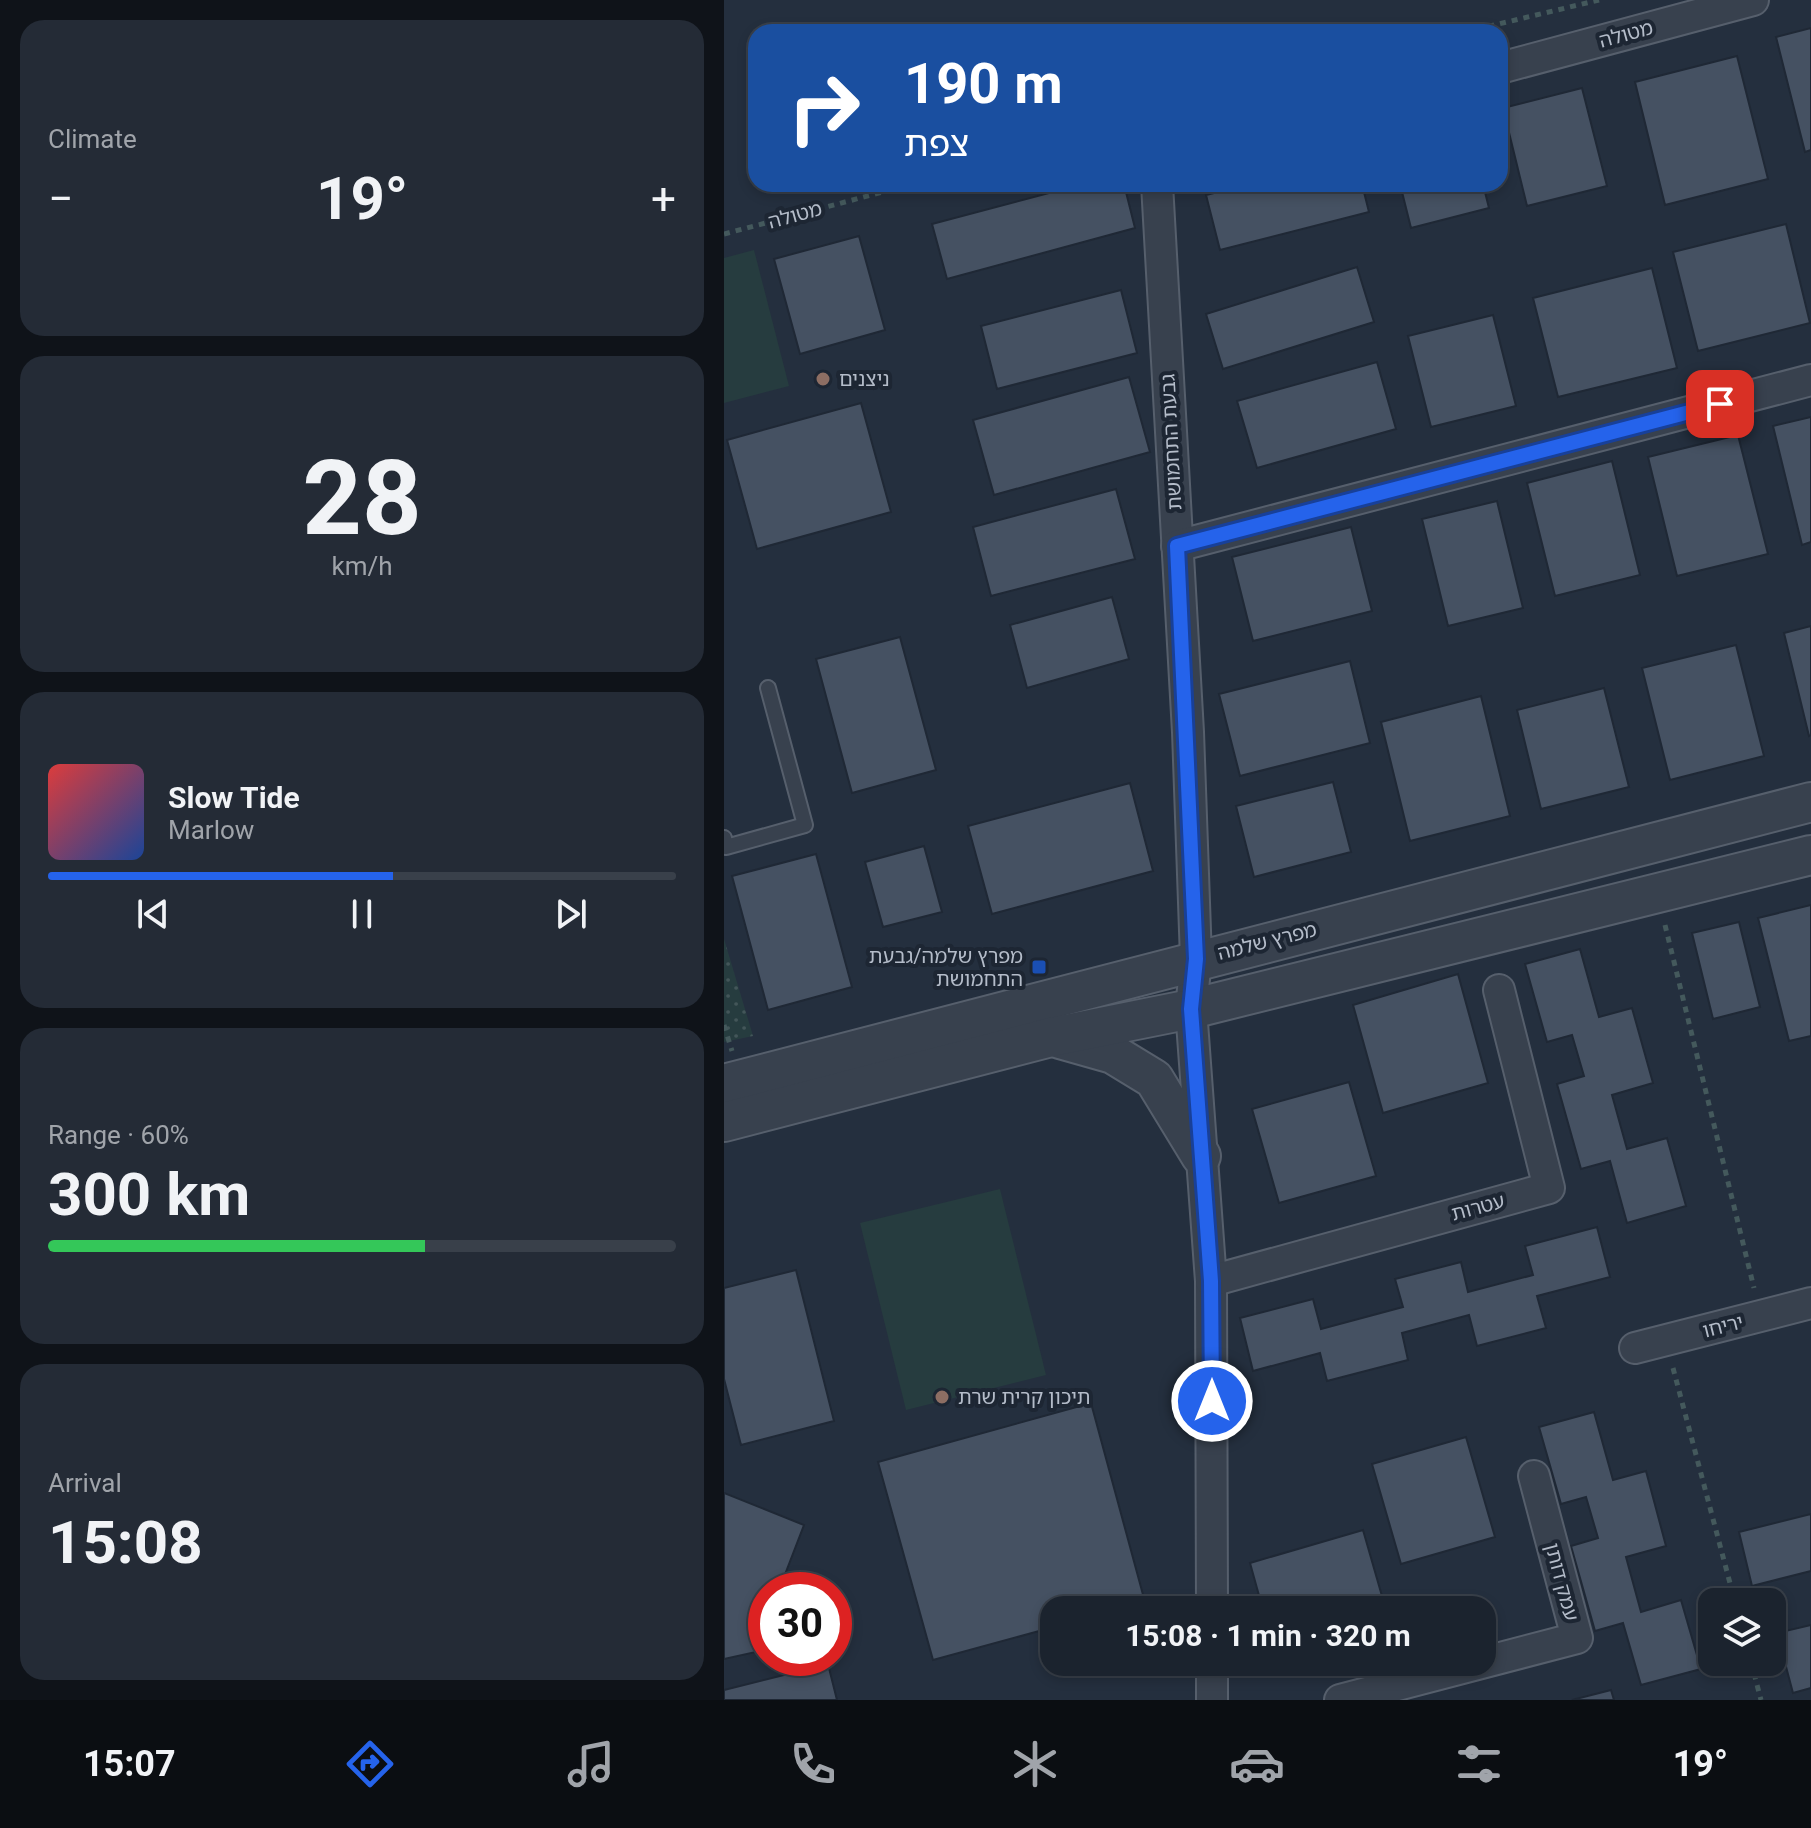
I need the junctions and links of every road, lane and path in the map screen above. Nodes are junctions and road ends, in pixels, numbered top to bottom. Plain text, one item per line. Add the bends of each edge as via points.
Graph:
1 (1599, 0) edge
2 (1753, 0) edge
3 (1498, 24) edge
4 (1508, 66) edge
5 (883, 192) edge
6 (1157, 192) edge
7 (724, 234) edge
8 (1811, 380) edge
9 (1177, 546) junction
10 (768, 688) dead end
11 (1811, 802) edge
12 (724, 838) edge
13 (1811, 855) edge
14 (1657, 893) junction
15 (1196, 959) junction
16 (1499, 990) dead end
17 (1191, 1009) junction
18 (1051, 1037) junction
19 (724, 1084) edge
20 (724, 1122) edge
21 (1201, 1156) junction
22 (1211, 1281) junction
23 (1811, 1303) edge
24 (1761, 1316) junction
25 (1665, 1340) junction
26 (1635, 1348) dead end
27 (1534, 1476) dead end
28 (1731, 1588) edge
29 (1212, 1596) edge
30 (1212, 1676) edge
31 (1755, 1676) edge
32 (1212, 1700) edge
33 (1340, 1700) edge
34 (1761, 1700) edge

1 - 3 path, מטולה
2 - 4 street, מטולה
5 - 7 path, מטולה
6 - 9 street, גבעת התחמושת
8 - 9 street
9 - 15 street, גבעת התחמושת
10 - 12 lane via 805,825 726,847
11 - 15 street, מפרץ שלמה
13 - 14 street
14 - 17 street
14 - 24 path
15 - 17 street, גבעת התחמושת
15 - 19 street, מפרץ שלמה
16 - 22 street, עטרות via 1549,1188
17 - 18 street
17 - 21 street, גבעת התחמושת
18 - 20 street
18 - 21 street via 1113,1054 1154,1079
21 - 22 street, גבעת התחמושת
22 - 29 street, גבעת התחמושת
23 - 24 street, יריחו
24 - 25 street, יריחו
25 - 26 street, יריחו
25 - 28 path
27 - 33 street, עמק דותן via 1577,1638
30 - 32 street
31 - 34 path

